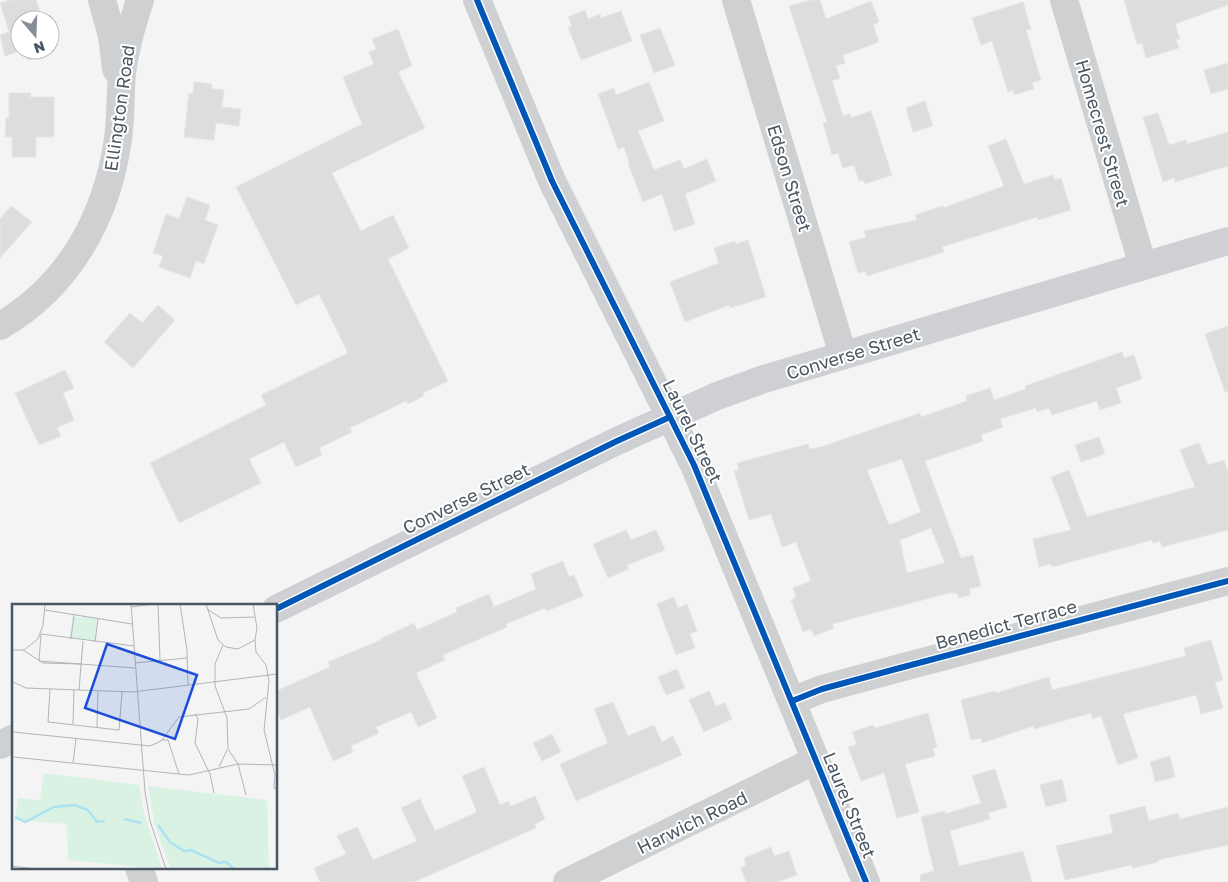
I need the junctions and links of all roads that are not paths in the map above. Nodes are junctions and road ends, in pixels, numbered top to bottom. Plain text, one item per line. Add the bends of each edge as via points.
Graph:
1 (102, 0) edge
2 (140, 0) edge
3 (477, 0) edge
4 (736, 0) edge
5 (1064, 0) edge
6 (120, 108) junction
7 (1228, 241) edge
8 (1143, 266) junction
9 (0, 326) edge
10 (843, 356) junction
11 (670, 417) junction
12 (1228, 581) edge
13 (278, 608) edge
14 (792, 701) junction
15 (12, 739) edge
16 (0, 745) edge
17 (816, 760) junction
18 (140, 870) edge
19 (144, 882) edge
20 (567, 882) edge
21 (866, 882) edge

1 - 6 street via 112,36
2 - 6 street, Ellington Road via 127,47
3 - 11 street, Laurel Street via 552,181
4 - 10 street, Edson Street
5 - 8 street, Homecrest Street
6 - 9 street, Ellington Road via 118,140 106,189 85,240 70,266 51,288 30,307
7 - 8 main road, Converse Street
8 - 10 main road, Converse Street
10 - 11 main road, Converse Street via 764,379
11 - 13 main road, Converse Street
11 - 14 street, Laurel Street via 721,526
12 - 14 street, Benedict Terrace via 896,669
14 - 17 street, Laurel Street
15 - 16 main road
17 - 20 street, Harwich Road
17 - 21 street, Laurel Street
18 - 19 street

